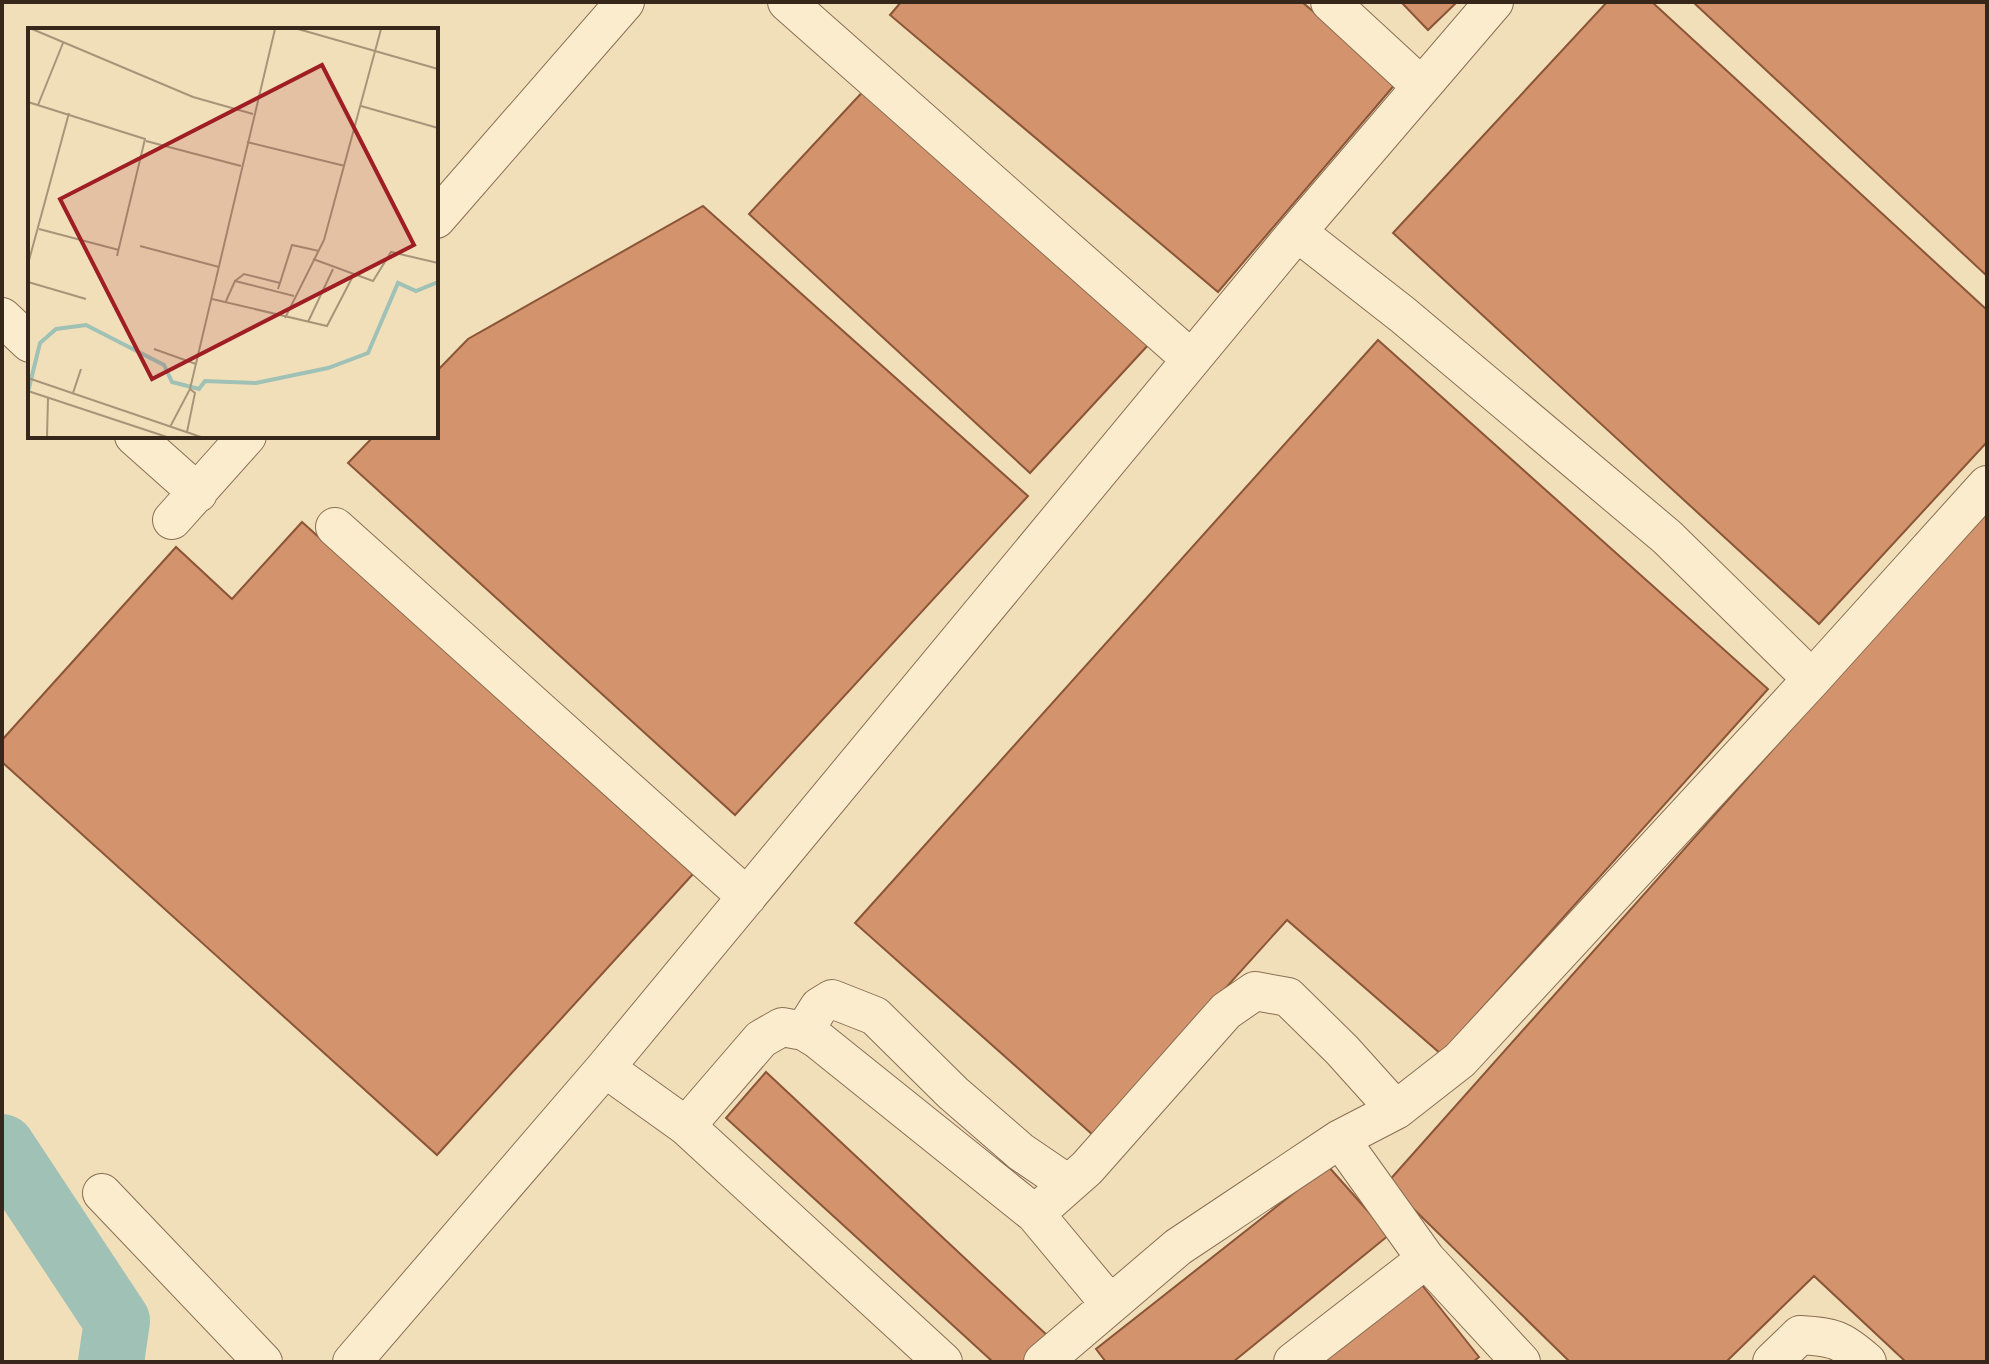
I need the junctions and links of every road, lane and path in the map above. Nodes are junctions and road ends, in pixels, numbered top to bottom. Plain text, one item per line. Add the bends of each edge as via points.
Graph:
1 (625, 2) edge
2 (787, 2) edge
3 (1330, 2) edge
4 (1494, 2) edge
5 (1421, 86) junction
6 (438, 217) edge
7 (1297, 232) junction
8 (2, 317) edge
9 (28, 341) edge
10 (1191, 359) junction
11 (136, 438) edge
12 (245, 438) edge
13 (1987, 485) edge
14 (198, 493) junction
15 (172, 520) dead end
16 (335, 527) dead end
17 (1812, 679) junction
18 (747, 897) junction
19 (804, 1031) junction
20 (605, 1068) junction
21 (1396, 1110) junction
22 (686, 1126) junction
23 (1340, 1139) junction
24 (1068, 1184) junction
25 (102, 1193) dead end
26 (1035, 1214) junction
27 (1426, 1259) junction
28 (1110, 1304) junction
29 (263, 1362) edge
30 (352, 1362) edge
31 (943, 1362) edge
32 (1043, 1362) edge
33 (1293, 1362) edge
34 (1521, 1362) edge
35 (1772, 1362) edge
36 (1867, 1362) edge

1 - 6 lane
2 - 10 lane
3 - 5 lane
4 - 5 lane
5 - 7 lane
7 - 10 lane
7 - 17 lane via 1667,537
8 - 9 lane
10 - 18 lane
11 - 14 lane
12 - 14 lane
13 - 17 lane
14 - 15 lane
16 - 18 lane
17 - 21 lane via 1460,1060
18 - 20 lane
19 - 22 lane via 782,1027 761,1039
19 - 24 lane via 819,1007 832,999 875,1016 953,1093 1021,1152
19 - 26 lane
20 - 22 lane
20 - 30 lane
21 - 23 lane
21 - 24 lane via 1288,997 1255,991 1226,1011
22 - 31 lane
23 - 27 lane
23 - 28 lane via 1178,1247
24 - 26 lane
25 - 29 lane
26 - 28 lane
27 - 33 lane
27 - 34 lane
28 - 32 lane
35 - 36 lane via 1800,1335 1828,1337

